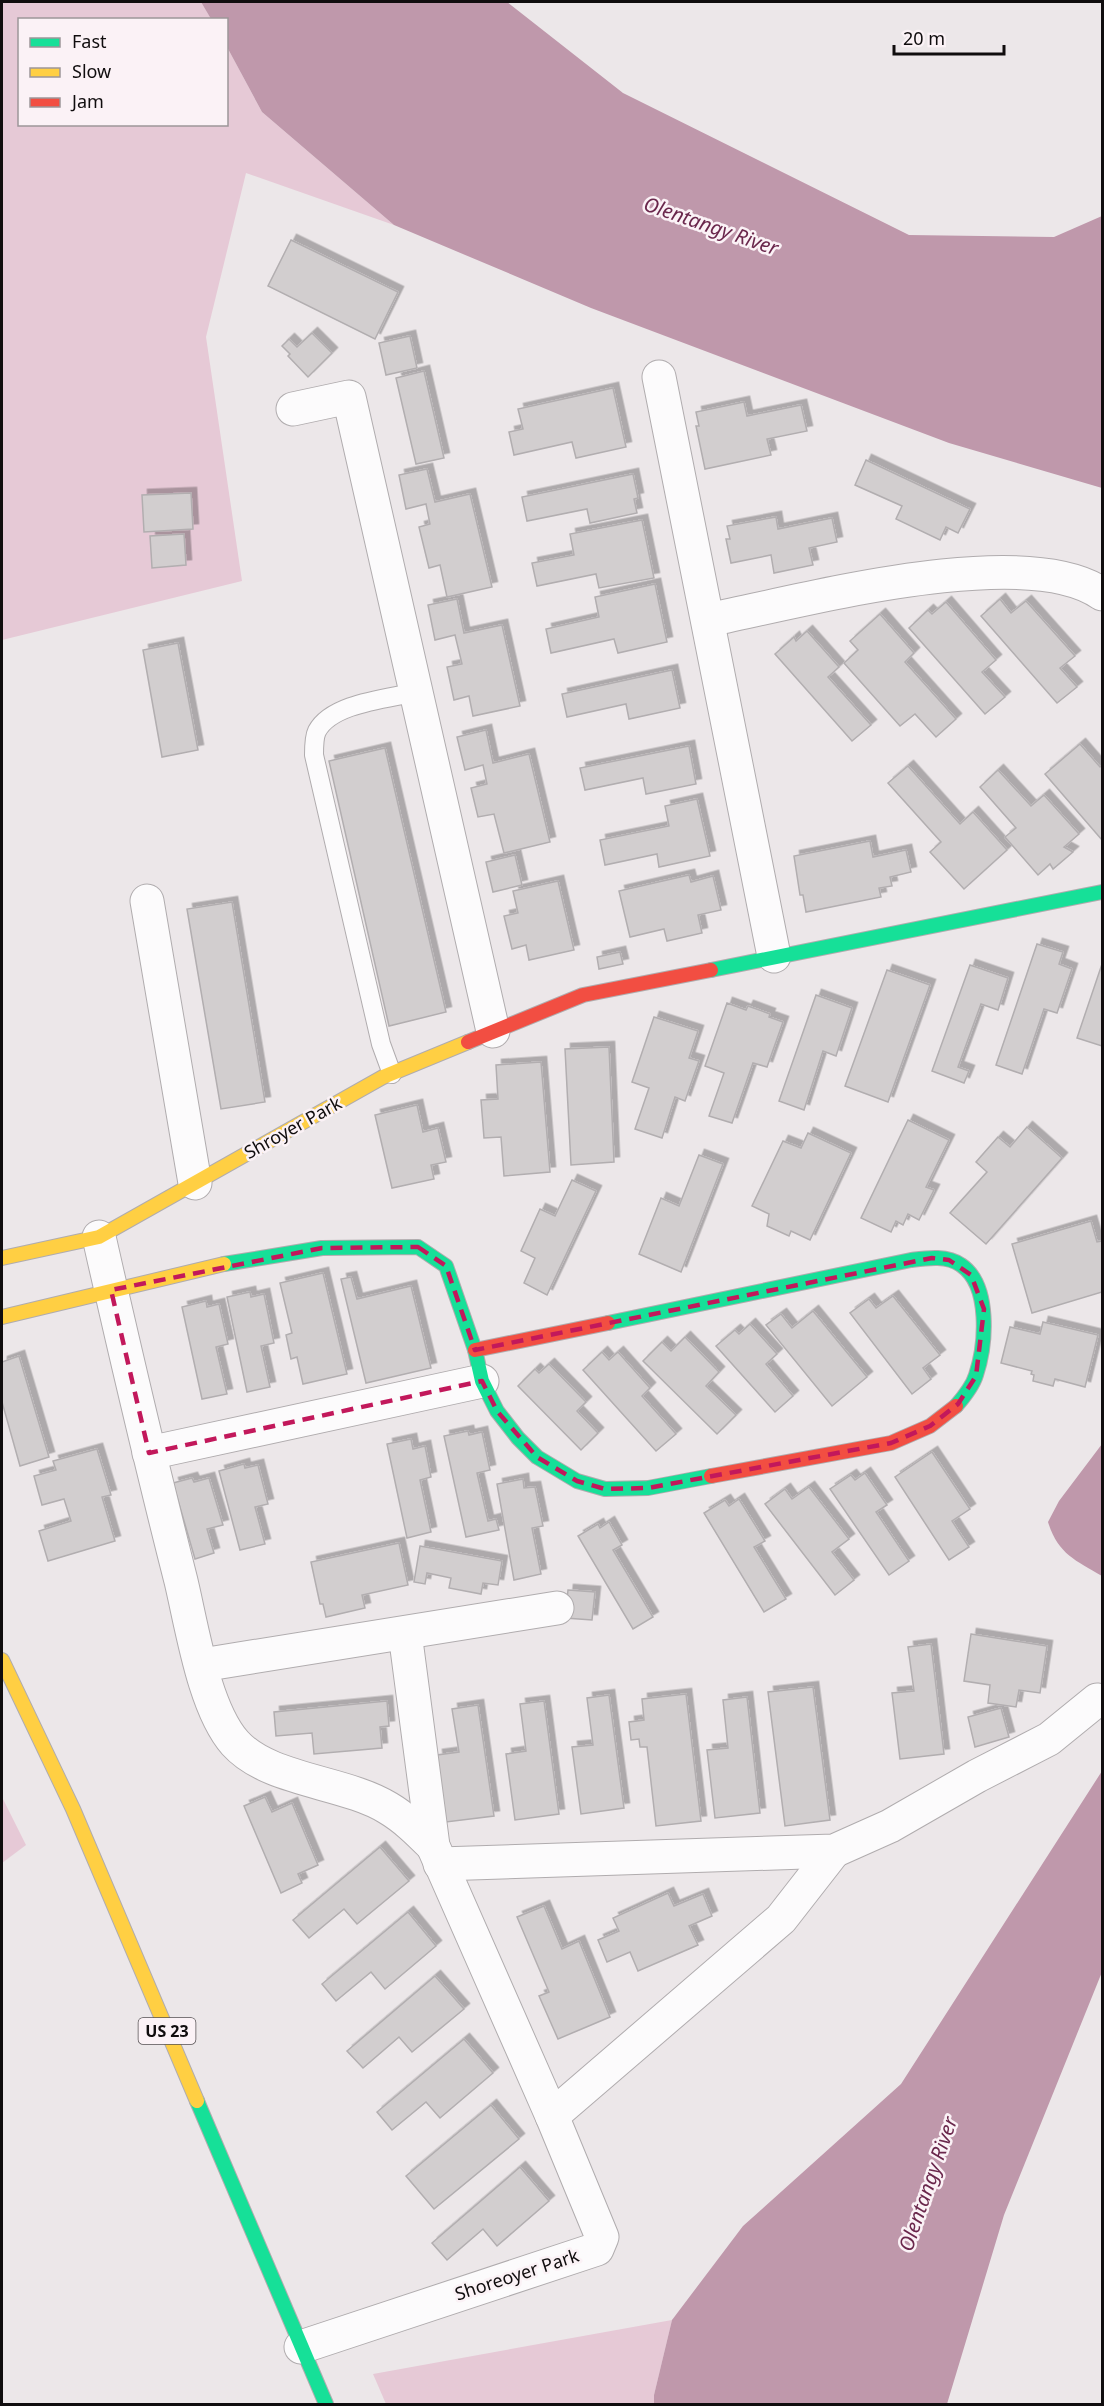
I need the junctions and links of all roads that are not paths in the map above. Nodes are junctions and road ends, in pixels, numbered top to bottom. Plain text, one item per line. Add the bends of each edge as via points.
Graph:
1 (659, 377) dead end
2 (293, 409) dead end
3 (1102, 594) edge
4 (708, 620) junction
5 (416, 692) junction
6 (1102, 892) edge
7 (147, 901) dead end
8 (774, 956) junction
9 (493, 1031) junction
10 (392, 1074) junction
11 (195, 1183) junction
12 (99, 1237) junction
13 (2, 1258) edge
14 (111, 1290) junction
15 (2, 1317) edge
16 (475, 1350) junction
17 (483, 1381) junction
18 (149, 1453) junction
19 (557, 1608) dead end
20 (405, 1633) junction
21 (2, 1660) edge
22 (202, 1665) junction
23 (1097, 1700) dead end
24 (834, 1851) junction
25 (436, 1855) junction
26 (552, 2116) junction
27 (302, 2347) junction
28 (326, 2404) edge

1 - 4 street
2 - 5 street via 349,397
3 - 4 street via 1068,578 1030,573 964,574 913,578
4 - 8 street
5 - 9 street
5 - 10 lane via 344,709 329,717 316,733 314,755 381,1044
6 - 8 main road, Shroyer Park
7 - 11 street
8 - 9 main road, Shroyer Park via 583,995
9 - 10 main road, Shroyer Park
10 - 11 main road, Shroyer Park
11 - 12 main road, Shroyer Park
12 - 13 main road
12 - 14 street
14 - 15 main road
14 - 16 main road via 228,1263 322,1248 418,1247 446,1266
14 - 18 street
16 - 17 main road
16 - 17 main road via 932,1258 961,1265 979,1290 984,1309 985,1327 976,1376 958,1404 930,1426 891,1443 648,1488 605,1489 556,1470 518,1438 497,1411
17 - 18 street
18 - 22 street
19 - 20 street
20 - 22 street
20 - 25 street
21 - 27 main road, US 23 via 73,1809
22 - 25 street via 219,1719 236,1743 257,1762 387,1807 406,1821
23 - 24 street via 1049,1739 890,1826
24 - 25 street
24 - 26 street via 780,1919
25 - 26 street
26 - 27 street, Shoreoyer Park via 602,2236 597,2249
27 - 28 main road, US 23

